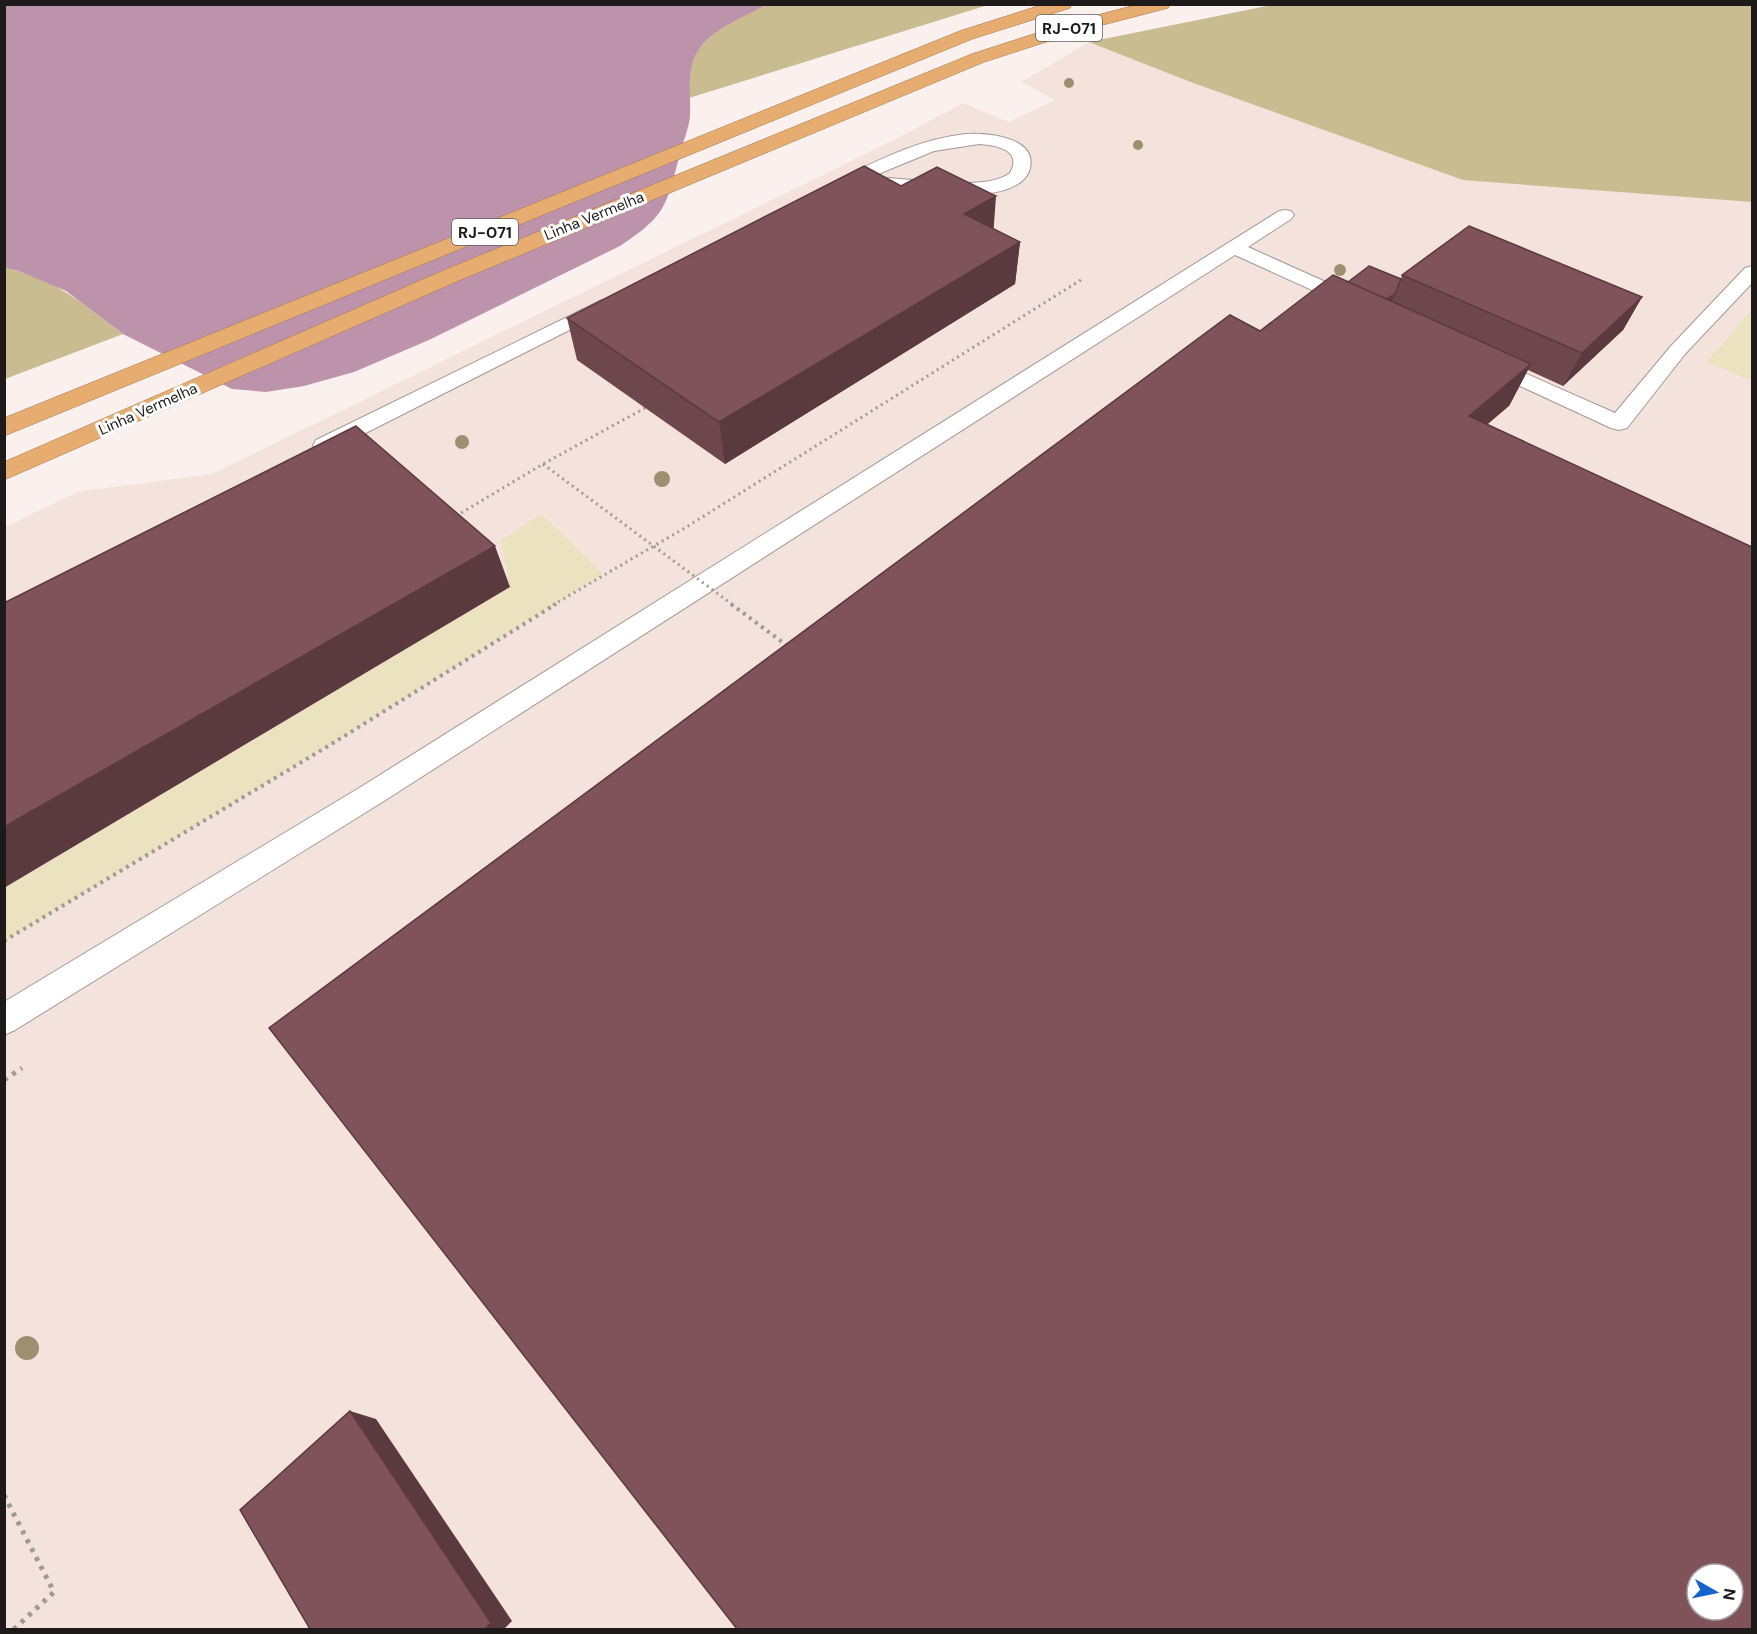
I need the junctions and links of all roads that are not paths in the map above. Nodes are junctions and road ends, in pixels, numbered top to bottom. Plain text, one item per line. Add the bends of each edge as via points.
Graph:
1 (1064, 4) edge
2 (1162, 4) edge
3 (846, 183) junction
4 (814, 199) edge
5 (1285, 215) dead end
6 (1235, 248) junction
7 (1752, 272) edge
8 (622, 296) edge
9 (1341, 296) edge
10 (1472, 357) edge
11 (4, 428) edge
12 (303, 456) edge
13 (15, 468) edge
14 (4, 1020) edge

1 - 11 highway, Linha Vermelha / RJ-071 via 966,35
2 - 13 highway, Linha Vermelha / RJ-071 via 978,58 450,276
3 - 3 lane via 988,187 1017,178 1023,169 1023,159 1008,144 959,140 926,148
3 - 4 lane
5 - 6 lane
6 - 9 lane
6 - 14 lane via 394,780
7 - 10 lane via 1678,350 1619,423
8 - 12 lane

